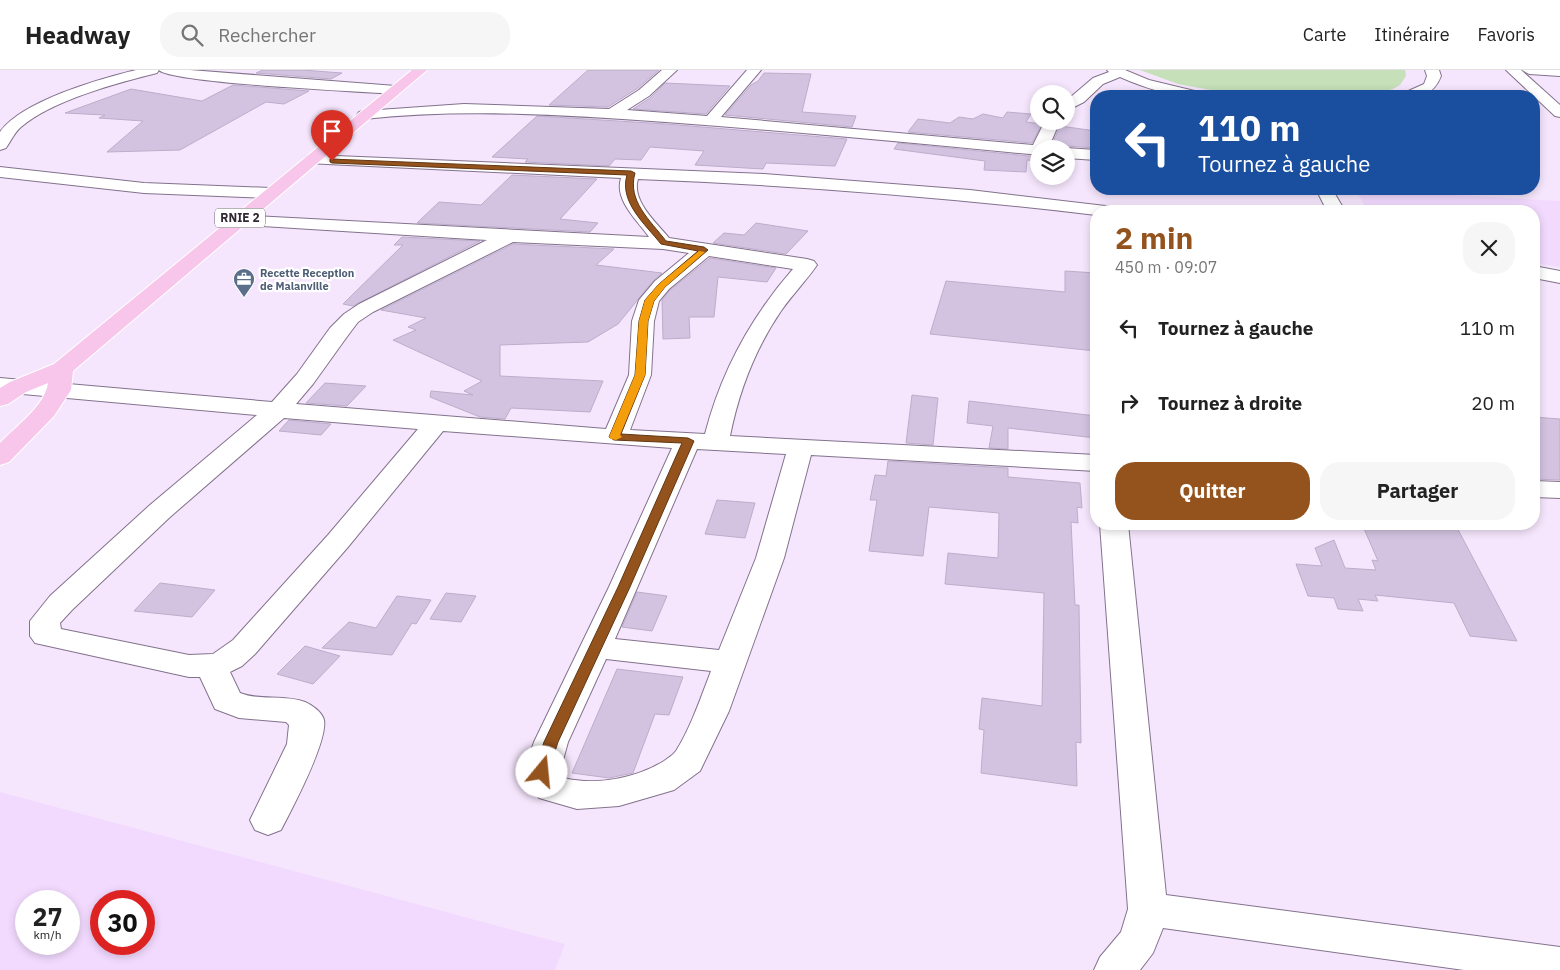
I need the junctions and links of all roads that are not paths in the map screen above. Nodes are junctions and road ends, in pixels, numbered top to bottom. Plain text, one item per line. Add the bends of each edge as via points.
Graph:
1 (152, 70) edge
2 (166, 70) edge
3 (420, 70) edge
4 (670, 70) edge
5 (754, 70) edge
6 (1432, 70) edge
7 (1513, 70) edge
8 (1529, 70) edge
9 (1117, 71) edge
10 (1560, 72) edge
11 (396, 90) junction
12 (1170, 90) edge
13 (1422, 90) edge
14 (1535, 90) edge
15 (1540, 95) edge
16 (1075, 102) edge
17 (1560, 113) edge
18 (612, 114) junction
19 (364, 115) junction
20 (710, 120) junction
21 (0, 145) edge
22 (1030, 148) edge
23 (1075, 154) edge
24 (1090, 155) edge
25 (312, 160) junction
26 (0, 172) edge
27 (631, 173) junction
28 (270, 194) junction
29 (1090, 209) edge
30 (237, 220) junction
31 (510, 236) junction
32 (663, 243) junction
33 (704, 250) junction
34 (1540, 273) edge
35 (1560, 277) edge
36 (60, 379) junction
37 (6, 390) edge
38 (278, 410) junction
39 (437, 422) junction
40 (614, 437) junction
41 (702, 442) junction
42 (801, 446) junction
43 (0, 457) edge
44 (1090, 463) edge
45 (1540, 489) edge
46 (1560, 490) edge
47 (1115, 530) edge
48 (596, 647) junction
49 (731, 662) junction
50 (212, 667) junction
51 (268, 820) dead end
52 (1148, 909) junction
53 (1560, 965) edge
54 (1115, 970) edge

1 - 21 street via 38,110 17,122
2 - 11 street via 201,76
3 - 11 main road, RNIE 2 / RNIE 2
4 - 18 street
5 - 20 street
6 - 13 street via 1434,76 1430,86
7 - 14 street
8 - 10 street
9 - 12 street
9 - 16 street via 1098,81
11 - 19 main road, RNIE 2 / RNIE 2
15 - 17 street
18 - 19 street via 401,110
18 - 20 street
19 - 25 main road, RNIE 2 / RNIE 2
20 - 22 street
23 - 24 street
25 - 27 street
25 - 28 main road, RNIE 2 / RNIE 2
26 - 28 street via 144,188
27 - 29 street via 896,189
27 - 32 street via 628,183 631,201
28 - 30 main road, RNIE 2 / RNIE 2
30 - 31 street
30 - 36 main road, RNIE 2 / RNIE 2
31 - 32 street
31 - 38 street via 351,318 324,350 305,380
32 - 33 street
33 - 40 street via 662,285 650,300 643,321 640,375
33 - 41 street via 808,265 770,310 744,354 727,398
34 - 35 street
36 - 37 street
36 - 38 street
36 - 43 main road, RNIE 2 via 45,411
38 - 39 street
38 - 50 street via 160,511 45,621 46,636 189,666
39 - 40 street
39 - 50 street via 244,648 229,661
40 - 41 street
41 - 42 street
41 - 48 street
42 - 44 street
42 - 49 street via 770,558
45 - 46 street
47 - 52 street
48 - 49 street
48 - 49 street via 551,742 542,772 552,788 577,795 619,792 661,780 688,762
50 - 51 street via 226,700 239,706 294,711 308,720 304,744
52 - 53 street
52 - 54 street via 1139,940

